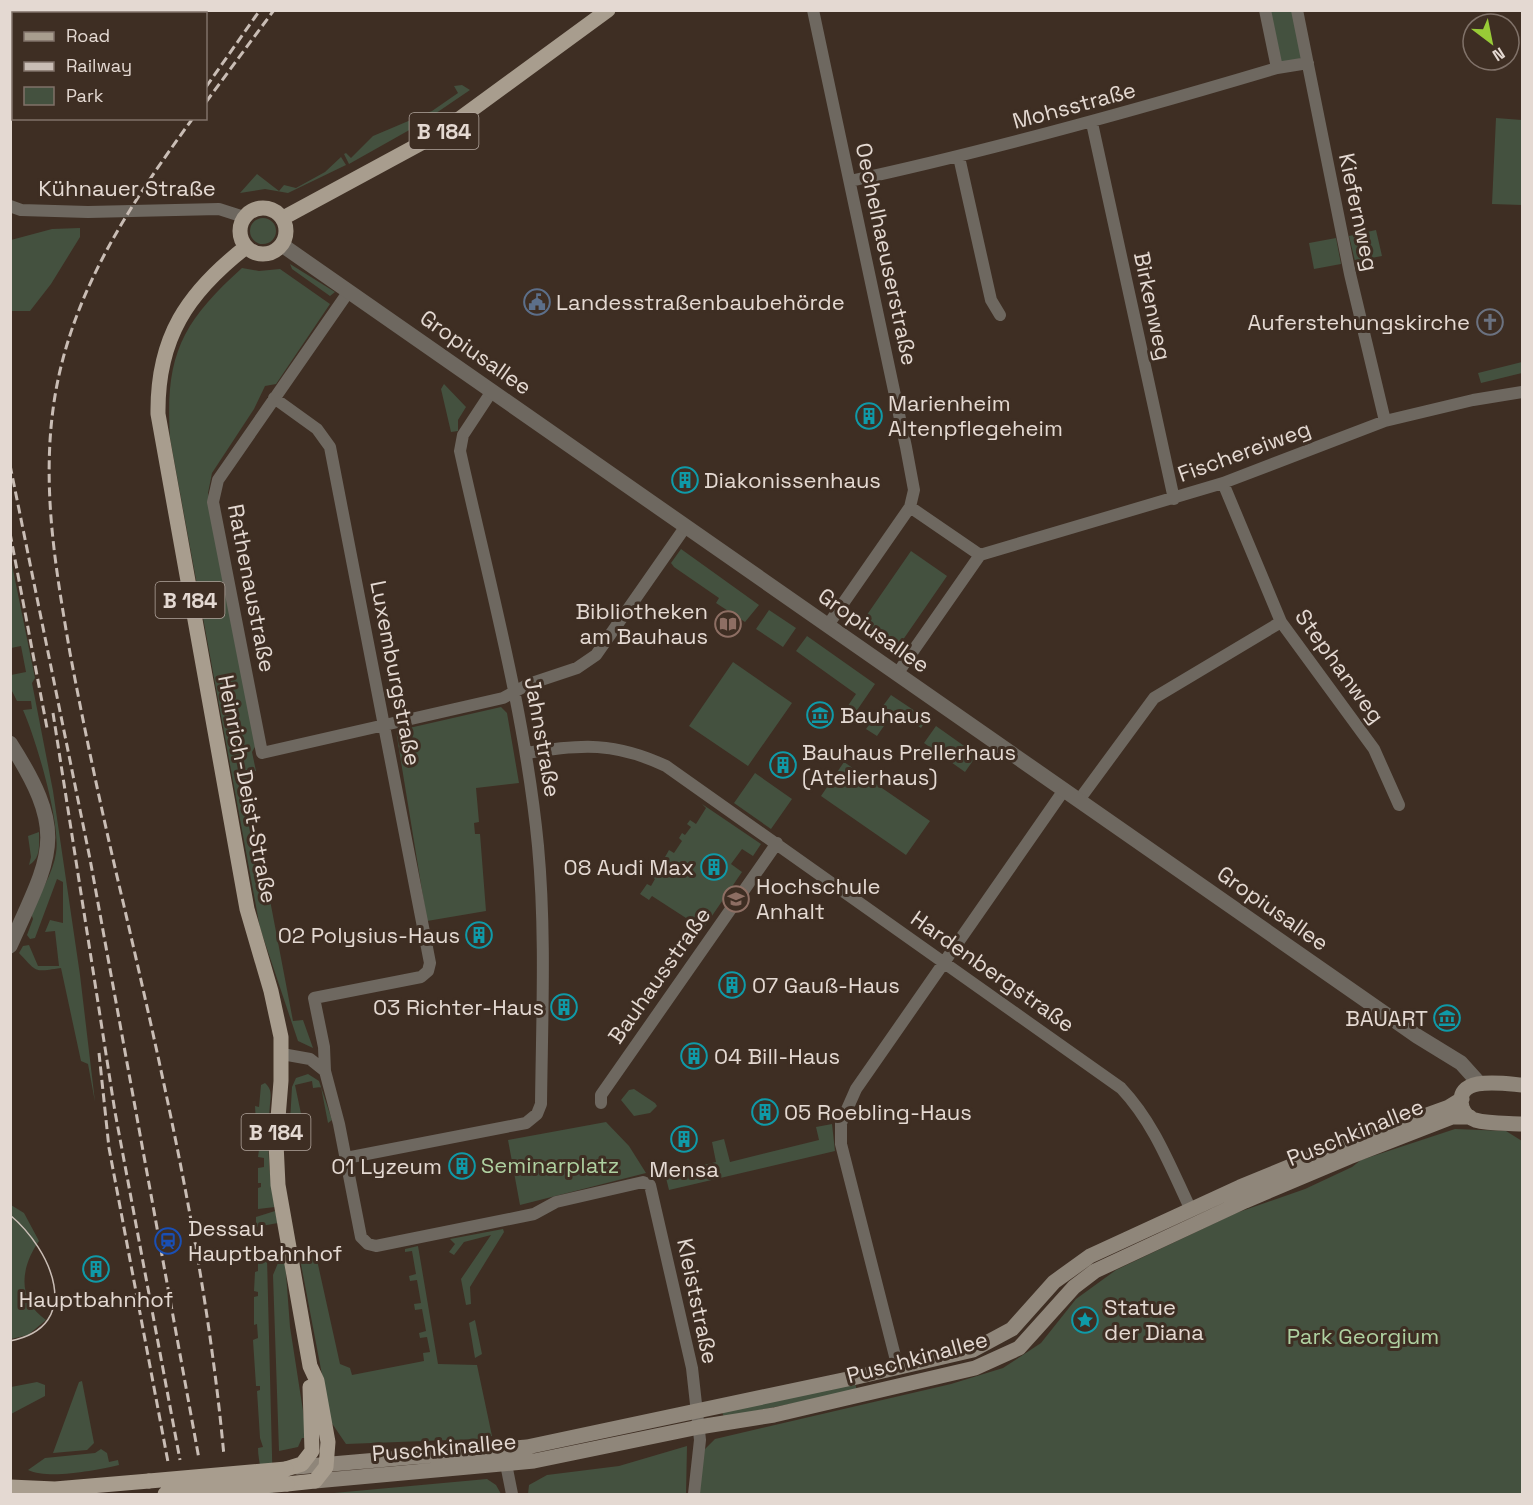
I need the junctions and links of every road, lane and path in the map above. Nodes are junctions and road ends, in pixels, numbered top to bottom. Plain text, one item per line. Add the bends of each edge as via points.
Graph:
1 (608, 10) edge
2 (813, 10) edge
3 (1265, 10) edge
4 (1297, 10) edge
5 (1308, 63) junction
6 (1277, 68) junction
7 (1092, 123) junction
8 (959, 157) junction
9 (850, 181) junction
10 (10, 206) edge
11 (244, 218) junction
12 (283, 218) junction
13 (282, 245) junction
14 (246, 247) junction
15 (349, 291) junction
16 (1000, 315) dead end
17 (492, 391) junction
18 (1522, 392) edge
19 (274, 398) junction
20 (1384, 421) junction
21 (1223, 483) junction
22 (1174, 499) junction
23 (910, 507) junction
24 (686, 526) junction
25 (980, 555) junction
26 (1281, 622) junction
27 (828, 625) junction
28 (897, 674) junction
29 (515, 692) junction
30 (385, 725) junction
31 (10, 743) edge
32 (526, 753) junction
33 (1064, 790) junction
34 (1079, 800) junction
35 (1399, 805) dead end
36 (777, 843) junction
37 (15, 923) edge
38 (10, 946) edge
39 (944, 962) junction
40 (1441, 1052) junction
41 (282, 1054) junction
42 (325, 1071) junction
43 (1479, 1083) junction
44 (1522, 1086) edge
45 (1463, 1095) junction
46 (600, 1103) dead end
47 (1470, 1117) junction
48 (1522, 1124) edge
49 (346, 1158) junction
50 (1190, 1209) junction
51 (310, 1366) junction
52 (898, 1368) junction
53 (698, 1420) junction
54 (328, 1463) junction
55 (506, 1464) junction
56 (290, 1473) junction
57 (315, 1481) junction
58 (10, 1487) edge
59 (165, 1494) edge
60 (512, 1494) edge
61 (694, 1494) edge

1 - 12 main road, B 184 via 440,133
2 - 9 street, Oechelhaeuserstraße
3 - 6 street
4 - 5 street, Kiefernweg
5 - 6 street, Mohsstraße
5 - 20 street, Kiefernweg
6 - 7 street, Mohsstraße
7 - 8 street, Mohsstraße
7 - 22 street, Birkenweg
8 - 9 street, Mohsstraße
8 - 16 street via 991,300
9 - 23 street, Oechelhaeuserstraße via 914,490
10 - 11 street, Kühnauer Straße via 21,210 88,212 219,209
11 - 12 main road via 254,209 264,207
11 - 14 main road via 240,232
12 - 13 main road via 286,232
13 - 14 main road via 262,254
13 - 15 street, Gropiusallee
14 - 41 main road, Heinrich-Deist-Straße / B 184 via 206,282 181,314 162,361 158,414 247,909 276,1010
15 - 17 street, Gropiusallee
15 - 19 street, Rathenaustraße
17 - 24 street, Gropiusallee
17 - 29 street, Jahnstraße via 462,435 459,451
18 - 20 street, Fischereiweg
19 - 30 street, Luxemburgstraße via 317,429 330,447
19 - 30 street, Rathenaustraße via 218,480 213,497 262,753
20 - 21 street, Fischereiweg
21 - 22 street, Fischereiweg
21 - 26 street, Stephanweg
22 - 25 street, Fischereiweg
23 - 25 street
23 - 27 street
24 - 27 street, Gropiusallee
24 - 29 street via 596,655 577,668
25 - 28 street
26 - 34 street via 1154,698
26 - 35 street, Stephanweg via 1374,749
27 - 28 street, Gropiusallee
28 - 33 street, Gropiusallee
29 - 30 street via 480,704
29 - 32 street, Jahnstraße
30 - 42 street, Luxemburgstraße via 430,963 421,976 314,998
31 - 37 street via 42,803 50,834 46,863
32 - 36 street, Hardenbergstraße via 591,745 645,757 666,766
32 - 49 street, Jahnstraße via 542,904 541,1104 537,1114 526,1124
33 - 34 street, Gropiusallee
33 - 39 street
34 - 40 street, Gropiusallee
36 - 39 street, Hardenbergstraße
36 - 46 street, Bauhausstraße via 601,1095
37 - 38 street
39 - 50 street, Hardenbergstraße via 1121,1088 1140,1108
39 - 52 street via 850,1099 841,1123 841,1144
40 - 43 street, Gropiusallee via 1461,1063
40 - 45 street, Gropiusallee via 1461,1077
41 - 42 street via 310,1059
41 - 51 main road, Heinrich-Deist-Straße / B 184 via 276,1155
42 - 49 street
43 - 44 main road
43 - 45 main road, Puschkinallee
45 - 47 main road via 1462,1108
45 - 50 main road, Puschkinallee via 1449,1107 1330,1150
47 - 48 main road, Puschkinallee
47 - 53 main road, Puschkinallee via 1452,1117 1349,1157 1190,1225 1095,1271 1074,1287 1028,1341 995,1361 950,1376 796,1410
49 - 53 street, Kleiststraße via 361,1237 376,1246 534,1214 556,1202 643,1182 650,1185 687,1336
50 - 52 main road, Puschkinallee via 1075,1265 1000,1337 953,1356
51 - 54 main road, Heinrich-Deist-Straße / B 184 via 321,1397
51 - 56 main road, Heinrich-Deist-Straße / B 184 via 314,1443 309,1457
52 - 53 main road, Puschkinallee
53 - 54 main road, Puschkinallee via 502,1450
53 - 55 main road, Puschkinallee
53 - 61 street, Kleiststraße
54 - 56 main road, Puschkinallee
54 - 57 main road
55 - 57 main road, Puschkinallee
55 - 60 street
56 - 57 main road, Puschkinallee
56 - 58 main road, Puschkinallee, bridge via 55,1489
56 - 59 main road, Puschkinallee, bridge

